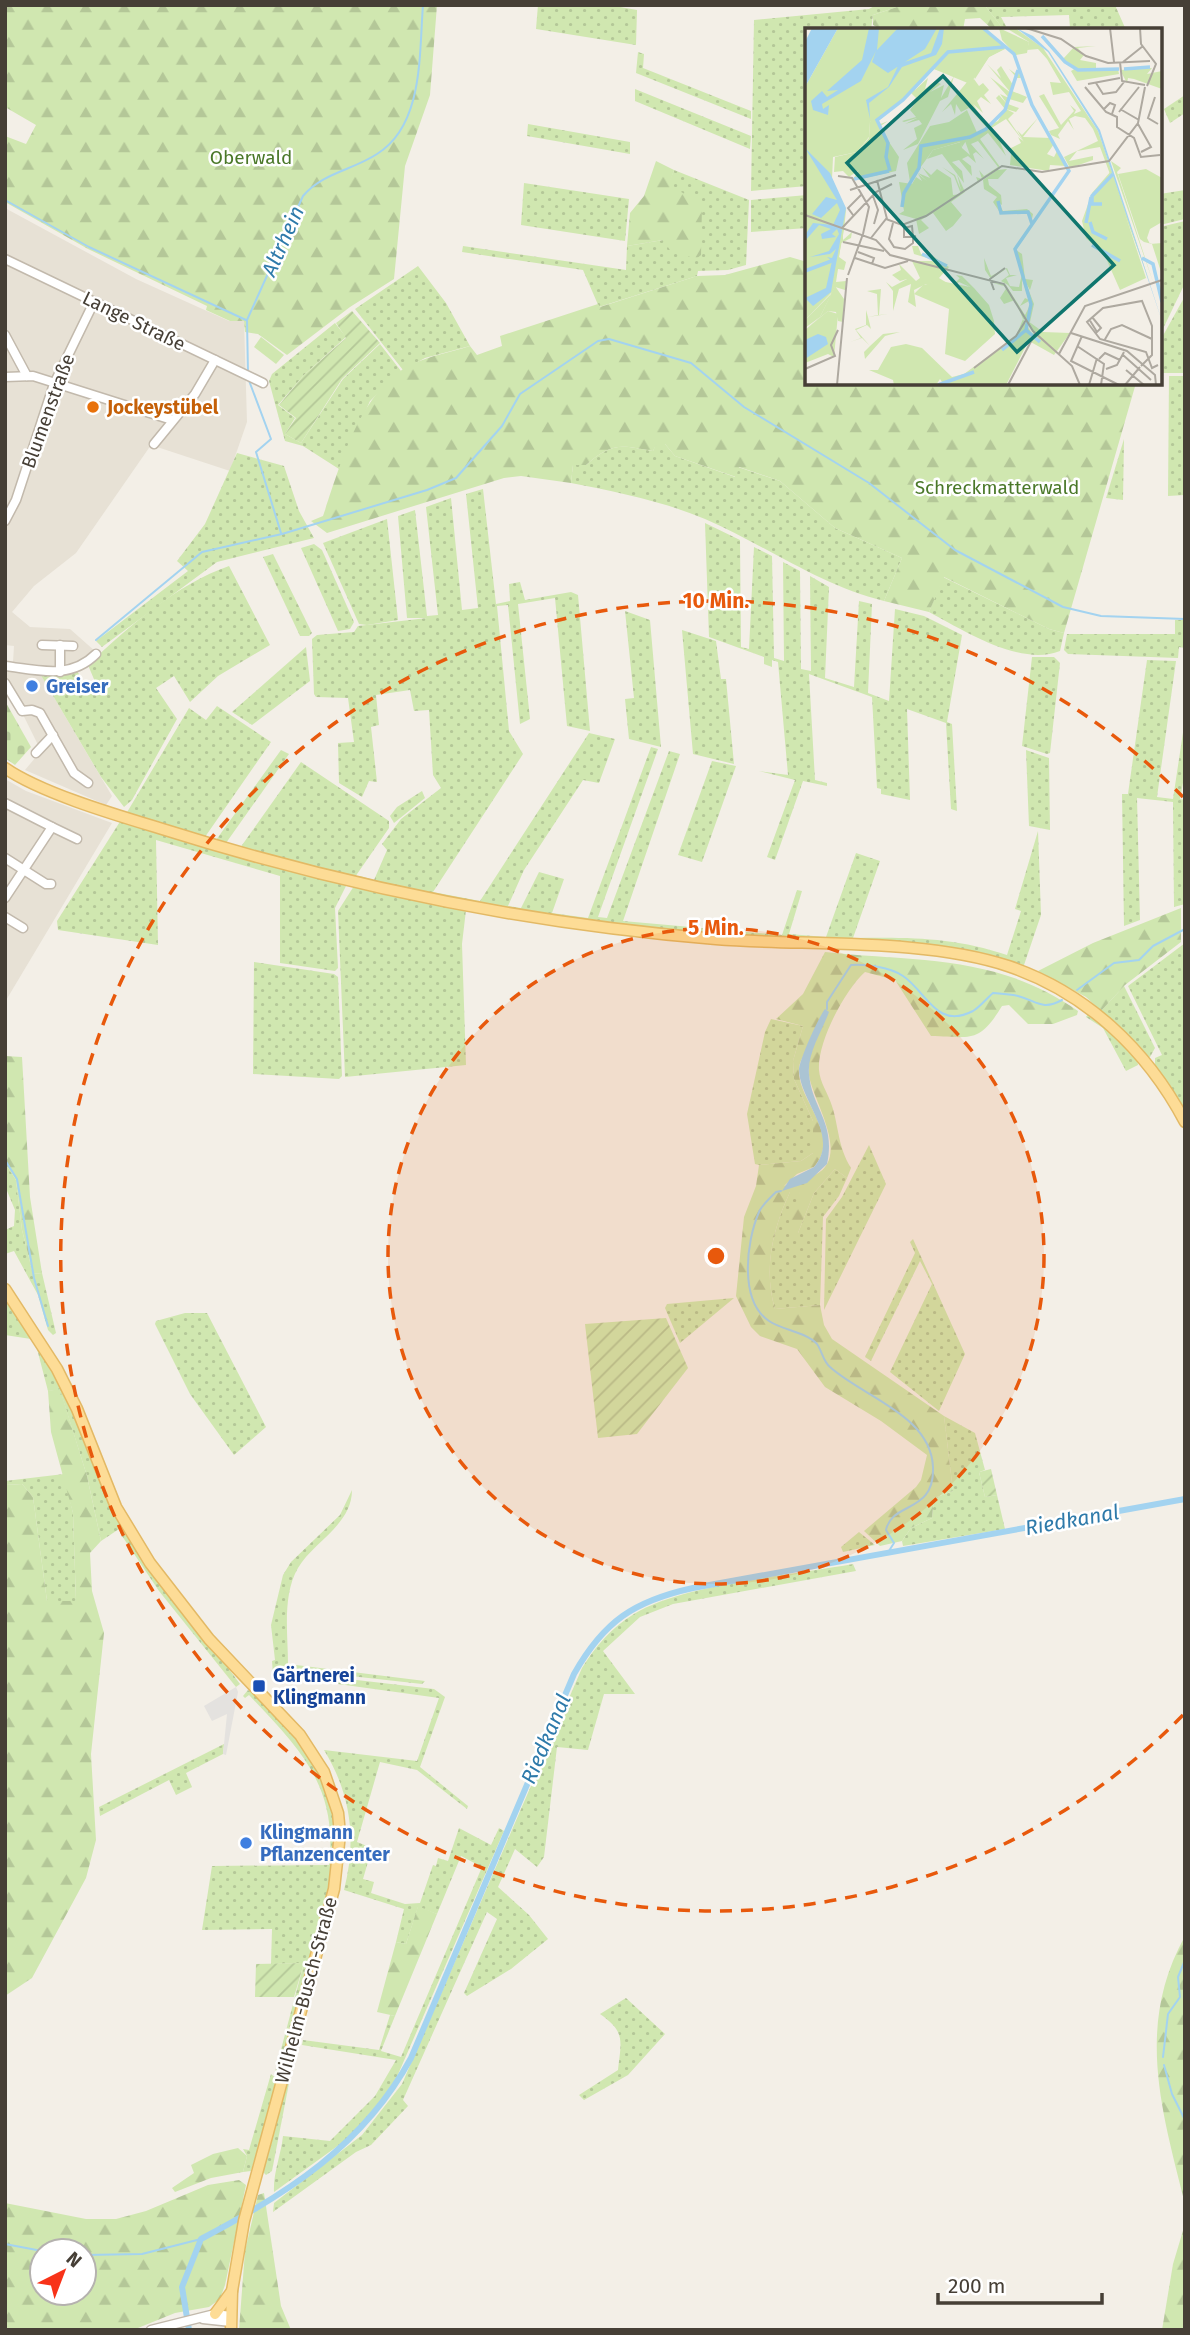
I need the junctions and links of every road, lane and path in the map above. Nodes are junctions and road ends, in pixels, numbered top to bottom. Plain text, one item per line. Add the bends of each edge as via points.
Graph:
1 (5, 259) edge
2 (94, 302) junction
3 (5, 335) edge
4 (215, 360) junction
5 (27, 376) junction
6 (5, 377) edge
7 (263, 383) dead end
8 (54, 384) junction
9 (172, 420) junction
10 (155, 444) dead end
11 (5, 522) edge
12 (42, 645) dead end
13 (60, 645) junction
14 (73, 646) dead end
15 (96, 654) dead end
16 (5, 666) edge
17 (60, 672) junction
18 (5, 683) edge
19 (53, 735) junction
20 (36, 753) dead end
21 (5, 768) edge
22 (88, 783) dead end
23 (5, 803) edge
24 (52, 827) junction
25 (77, 839) dead end
26 (5, 858) edge
27 (23, 870) junction
28 (51, 884) dead end
29 (5, 898) edge
30 (5, 917) edge
31 (23, 928) dead end
32 (1185, 1122) edge
33 (5, 1289) edge
34 (232, 2291) junction
35 (215, 2314) junction
36 (196, 2318) junction
37 (231, 2322) edge
38 (150, 2330) edge

1 - 2 street, Lange Straße
2 - 4 street, Lange Straße
2 - 8 street, Blumenstraße
3 - 5 street
4 - 7 street, Lange Straße
4 - 9 street via 195,394
5 - 6 street
5 - 8 street
8 - 9 street
8 - 11 street, Blumenstraße
9 - 10 street
12 - 13 street
13 - 14 street
13 - 17 street
15 - 17 street via 83,665
16 - 17 street
18 - 19 street via 20,709 40,713
19 - 20 street
19 - 22 street via 74,773
21 - 32 main road via 132,820 302,870 519,914 695,937 942,952 1007,966 1059,989 1115,1029 1160,1079
23 - 24 street
24 - 25 street
24 - 27 street
26 - 27 street
27 - 28 street
27 - 29 street
30 - 31 street
33 - 34 main road, Wilhelm-Busch-Straße via 57,1370 126,1524 189,1615 315,1755 332,1789 340,1834 334,1889 244,2221
34 - 35 main road
34 - 37 main road, Wilhelm-Busch-Straße
35 - 36 street
35 - 37 street
36 - 37 street
36 - 38 street

